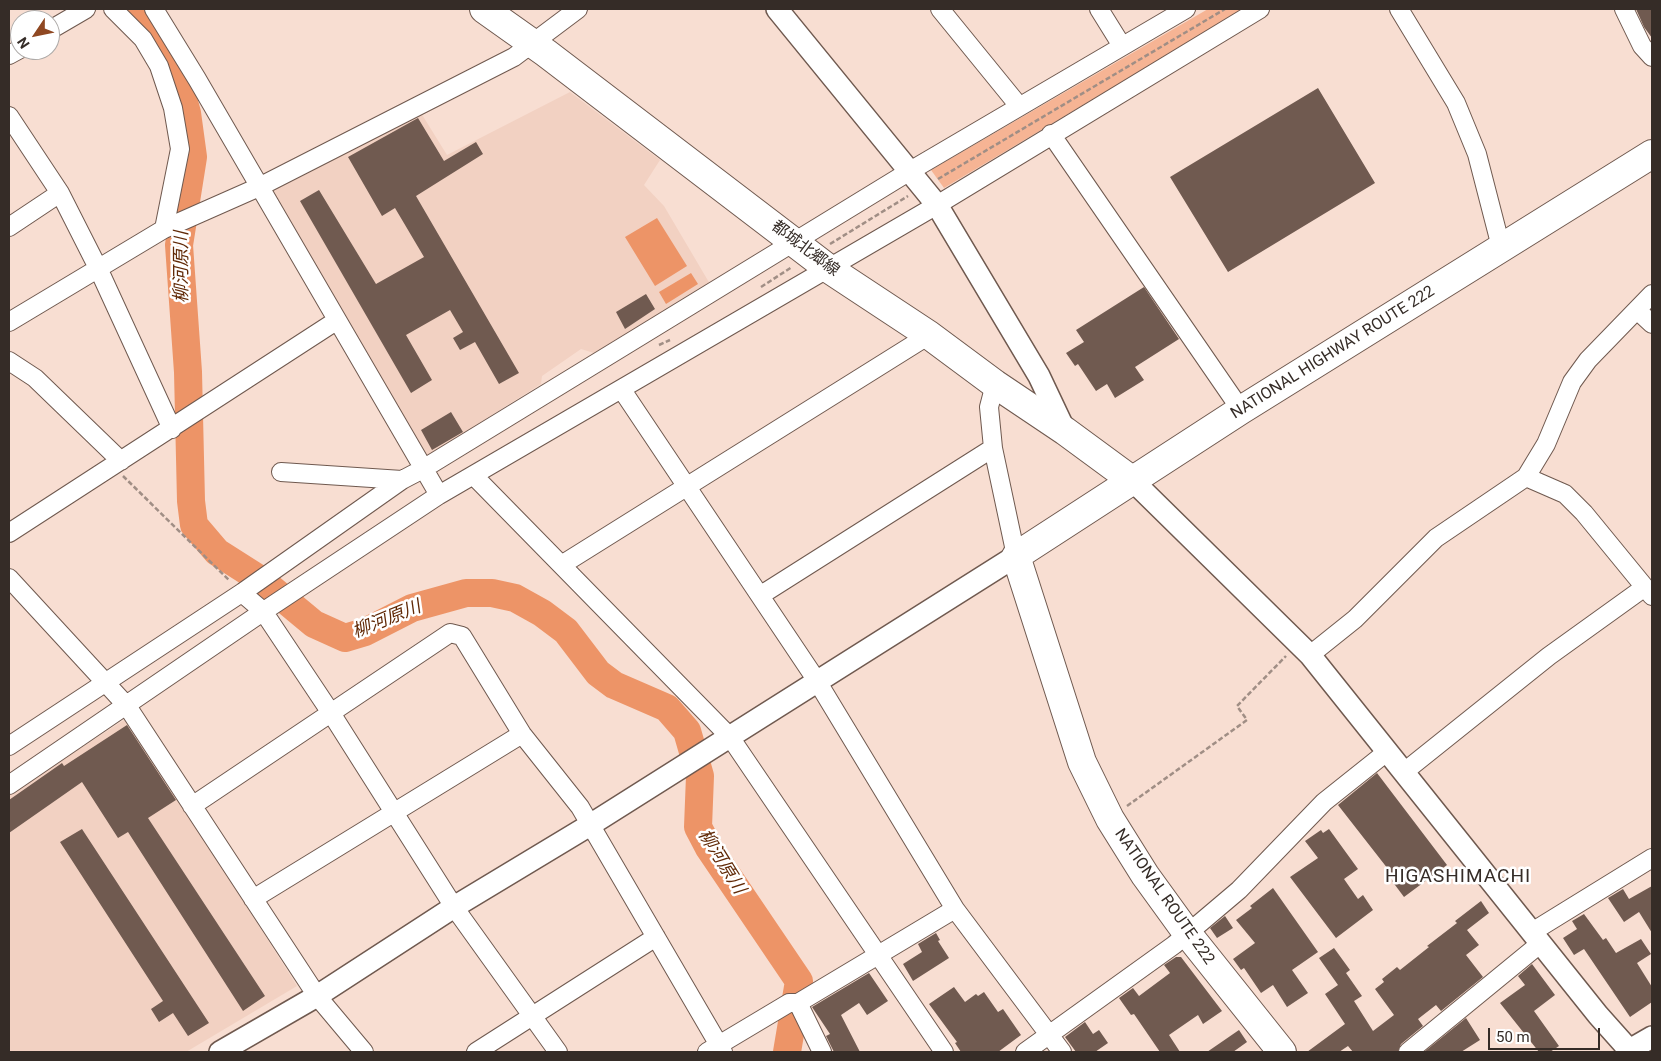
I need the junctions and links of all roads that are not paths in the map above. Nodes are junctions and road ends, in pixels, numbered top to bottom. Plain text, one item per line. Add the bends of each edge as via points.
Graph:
1 (86, 9) edge
2 (113, 9) edge
3 (154, 9) edge
4 (484, 9) edge
5 (578, 9) edge
6 (777, 9) edge
7 (940, 9) edge
8 (1099, 9) edge
9 (1186, 9) edge
10 (1260, 9) edge
11 (1399, 9) edge
12 (1624, 9) edge
13 (60, 24) edge
14 (532, 42) junction
15 (1122, 46) junction
16 (1652, 57) edge
17 (1019, 106) junction
18 (9, 116) edge
19 (1052, 134) junction
20 (1652, 154) edge
21 (910, 172) junction
22 (259, 186) junction
23 (60, 193) junction
24 (937, 205) junction
25 (9, 227) edge
26 (166, 228) junction
27 (795, 242) junction
28 (1501, 247) junction
29 (826, 258) junction
30 (98, 268) junction
31 (1652, 294) edge
32 (1638, 311) junction
33 (336, 321) junction
34 (9, 322) edge
35 (1652, 324) edge
36 (929, 335) junction
37 (9, 362) edge
38 (995, 384) junction
39 (622, 390) junction
40 (1241, 410) junction
41 (172, 429) junction
42 (1065, 431) junction
43 (993, 448) junction
44 (117, 464) junction
45 (423, 469) junction
46 (281, 472) dead end
47 (473, 475) junction
48 (1526, 477) junction
49 (402, 480) junction
50 (1134, 481) junction
51 (687, 488) junction
52 (439, 495) junction
53 (9, 533) edge
54 (1016, 556) junction
55 (563, 564) junction
56 (9, 578) edge
57 (242, 592) junction
58 (1649, 592) edge
59 (760, 595) junction
60 (263, 611) junction
61 (1303, 649) junction
62 (817, 681) junction
63 (104, 683) junction
64 (127, 706) junction
65 (331, 713) junction
66 (522, 734) junction
67 (721, 743) junction
68 (9, 746) edge
69 (1388, 751) junction
70 (1404, 772) junction
71 (9, 785) edge
72 (192, 806) junction
73 (394, 814) junction
74 (590, 825) junction
75 (1652, 858) edge
76 (253, 899) junction
77 (454, 908) junction
78 (955, 909) junction
79 (1187, 933) junction
80 (656, 937) junction
81 (1537, 938) junction
82 (876, 955) junction
83 (317, 996) junction
84 (794, 1003) junction
85 (532, 1018) junction
86 (1050, 1036) junction
87 (1652, 1037) edge
88 (716, 1050) edge
89 (220, 1052) edge
90 (364, 1052) edge
91 (476, 1052) edge
92 (558, 1052) edge
93 (822, 1052) edge
94 (944, 1052) edge
95 (1025, 1052) edge
96 (1062, 1052) edge
97 (1282, 1052) edge
98 (1408, 1052) edge
99 (1629, 1052) edge

1 - 13 street
2 - 26 street via 143,39 159,66 173,108 180,150
3 - 22 street
4 - 14 main road, 都城北郷線
5 - 14 street
6 - 21 street
7 - 17 street
8 - 15 street
9 - 15 street
10 - 19 street
11 - 28 street via 1456,103 1477,154
12 - 16 street via 1642,46
14 - 22 street via 514,58
14 - 27 main road, 都城北郷線
15 - 17 street
17 - 21 street
18 - 23 street
19 - 24 street
19 - 40 street
20 - 28 main road, NATIONAL HIGHWAY ROUTE 222
21 - 24 street
21 - 27 street
22 - 26 street
22 - 33 street
23 - 25 street
23 - 30 street
24 - 29 street
24 - 42 street via 1039,376
26 - 30 street
27 - 29 main road, 都城北郷線
27 - 45 street
28 - 40 main road, NATIONAL HIGHWAY ROUTE 222
29 - 36 main road, 都城北郷線
29 - 39 street
30 - 34 street
30 - 41 street
31 - 32 street
32 - 35 street
32 - 48 street via 1588,360 1572,382 1546,444
33 - 41 street
33 - 45 street
36 - 38 main road, 都城北郷線
36 - 51 street
37 - 44 street via 35,378
38 - 42 main road, 都城北郷線
38 - 43 street via 989,407
39 - 47 street
39 - 51 street
40 - 50 main road, NATIONAL HIGHWAY ROUTE 222
41 - 44 street
42 - 50 main road, 都城北郷線
43 - 54 street
43 - 59 street
44 - 53 street
45 - 49 street
45 - 52 street
46 - 49 street
47 - 52 street
47 - 55 street
48 - 58 street via 1565,494 1584,512
48 - 61 street via 1436,538 1355,619
49 - 57 street
50 - 54 main road, NATIONAL HIGHWAY ROUTE 222
50 - 61 street
51 - 55 street
51 - 59 street
52 - 60 street
54 - 62 street
54 - 79 main road, NATIONAL ROUTE 222 via 1082,762 1110,818 1145,875
55 - 67 street
56 - 63 street
57 - 60 street
57 - 63 street
58 - 70 street via 1549,656
59 - 62 street
60 - 64 street
60 - 65 street
61 - 69 street
62 - 67 street
62 - 78 street
63 - 64 street
63 - 68 street
64 - 71 street
64 - 72 street
65 - 66 street via 450,634 462,636
65 - 72 street
65 - 73 street
66 - 73 street
66 - 74 street via 580,807
67 - 74 street
67 - 82 street
69 - 70 street
69 - 79 street via 1324,802 1239,890
70 - 81 street
72 - 76 street
73 - 76 street
73 - 77 street
74 - 77 street
74 - 80 street
75 - 81 street
76 - 83 street
77 - 83 street
77 - 85 street
78 - 82 street
78 - 86 street
79 - 86 street
79 - 97 main road, NATIONAL ROUTE 222
80 - 85 street
80 - 88 street
81 - 98 street
81 - 99 street
82 - 84 street
82 - 94 street
83 - 89 street
83 - 90 street
84 - 88 street
84 - 93 street
85 - 91 street
85 - 92 street
86 - 95 street
86 - 96 street
87 - 99 street

